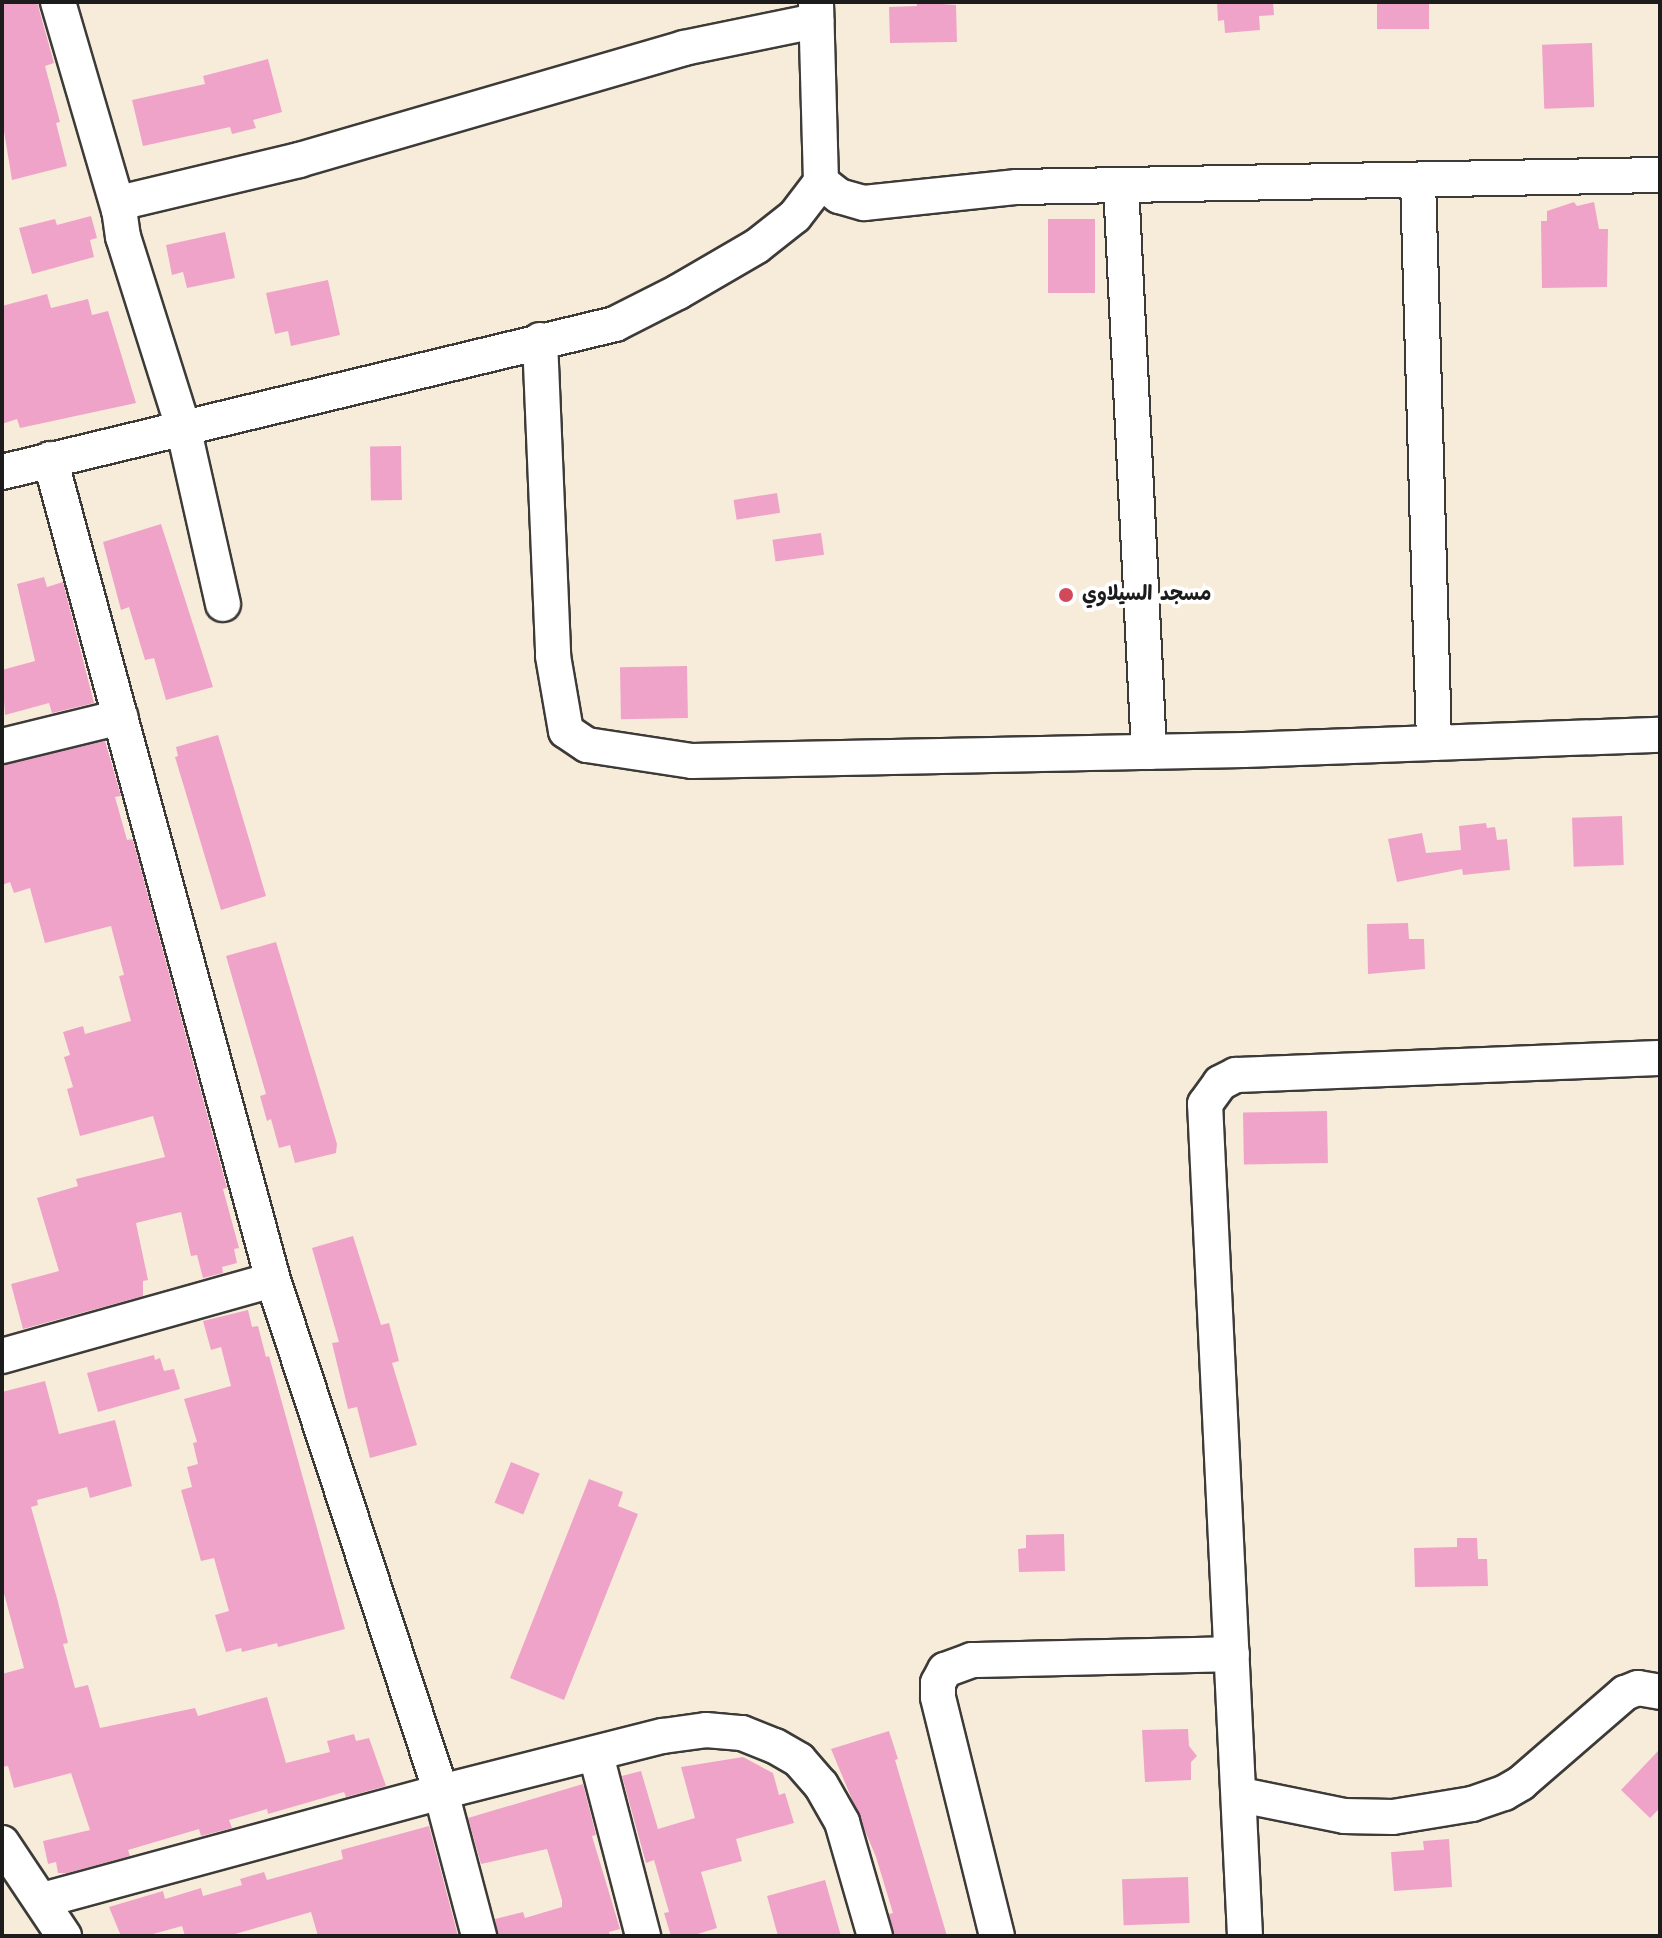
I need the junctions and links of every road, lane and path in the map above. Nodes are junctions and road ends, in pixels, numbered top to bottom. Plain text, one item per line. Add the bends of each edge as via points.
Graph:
1 (58, 2) edge
2 (816, 11) edge
3 (1660, 175) edge
4 (1418, 180) junction
5 (821, 182) junction
6 (1121, 185) junction
7 (119, 210) junction
8 (540, 340) junction
9 (183, 427) junction
10 (50, 459) junction
11 (2, 472) edge
12 (223, 604) dead end
13 (121, 717) junction
14 (1660, 735) edge
15 (1434, 743) junction
16 (2, 746) edge
17 (1149, 752) junction
18 (1660, 1058) edge
19 (273, 1280) junction
20 (2, 1356) edge
21 (1232, 1654) junction
22 (1660, 1692) edge
23 (596, 1755) junction
24 (441, 1792) junction
25 (1241, 1795) junction
26 (2, 1843) edge
27 (43, 1900) junction
28 (64, 1936) edge
29 (479, 1936) edge
30 (643, 1936) edge
31 (875, 1936) edge
32 (997, 1936) edge
33 (1245, 1936) edge

1 - 7 street
2 - 5 street
2 - 7 street via 299,160 123,202
3 - 4 street
4 - 6 street
4 - 15 street
5 - 6 street via 839,196 864,203 1017,187
5 - 8 street via 795,216 757,246 678,292 615,324
6 - 17 street
7 - 9 street
8 - 9 street
8 - 17 street via 553,656 566,731 587,745 692,761
9 - 10 street
9 - 12 street
10 - 11 street
10 - 13 street
13 - 16 street
13 - 19 street
14 - 15 street
15 - 17 street
18 - 21 street via 1236,1075 1211,1091 1204,1129
19 - 20 street
19 - 24 street
21 - 25 street
21 - 32 street via 972,1660 945,1670 938,1697
22 - 25 street via 1638,1688 1625,1693 1521,1783 1472,1804 1393,1817 1344,1816
23 - 24 street
23 - 30 street
23 - 31 street via 706,1730 742,1733 799,1760 842,1822
24 - 27 street
24 - 29 street
25 - 33 street
26 - 27 street
27 - 28 street

